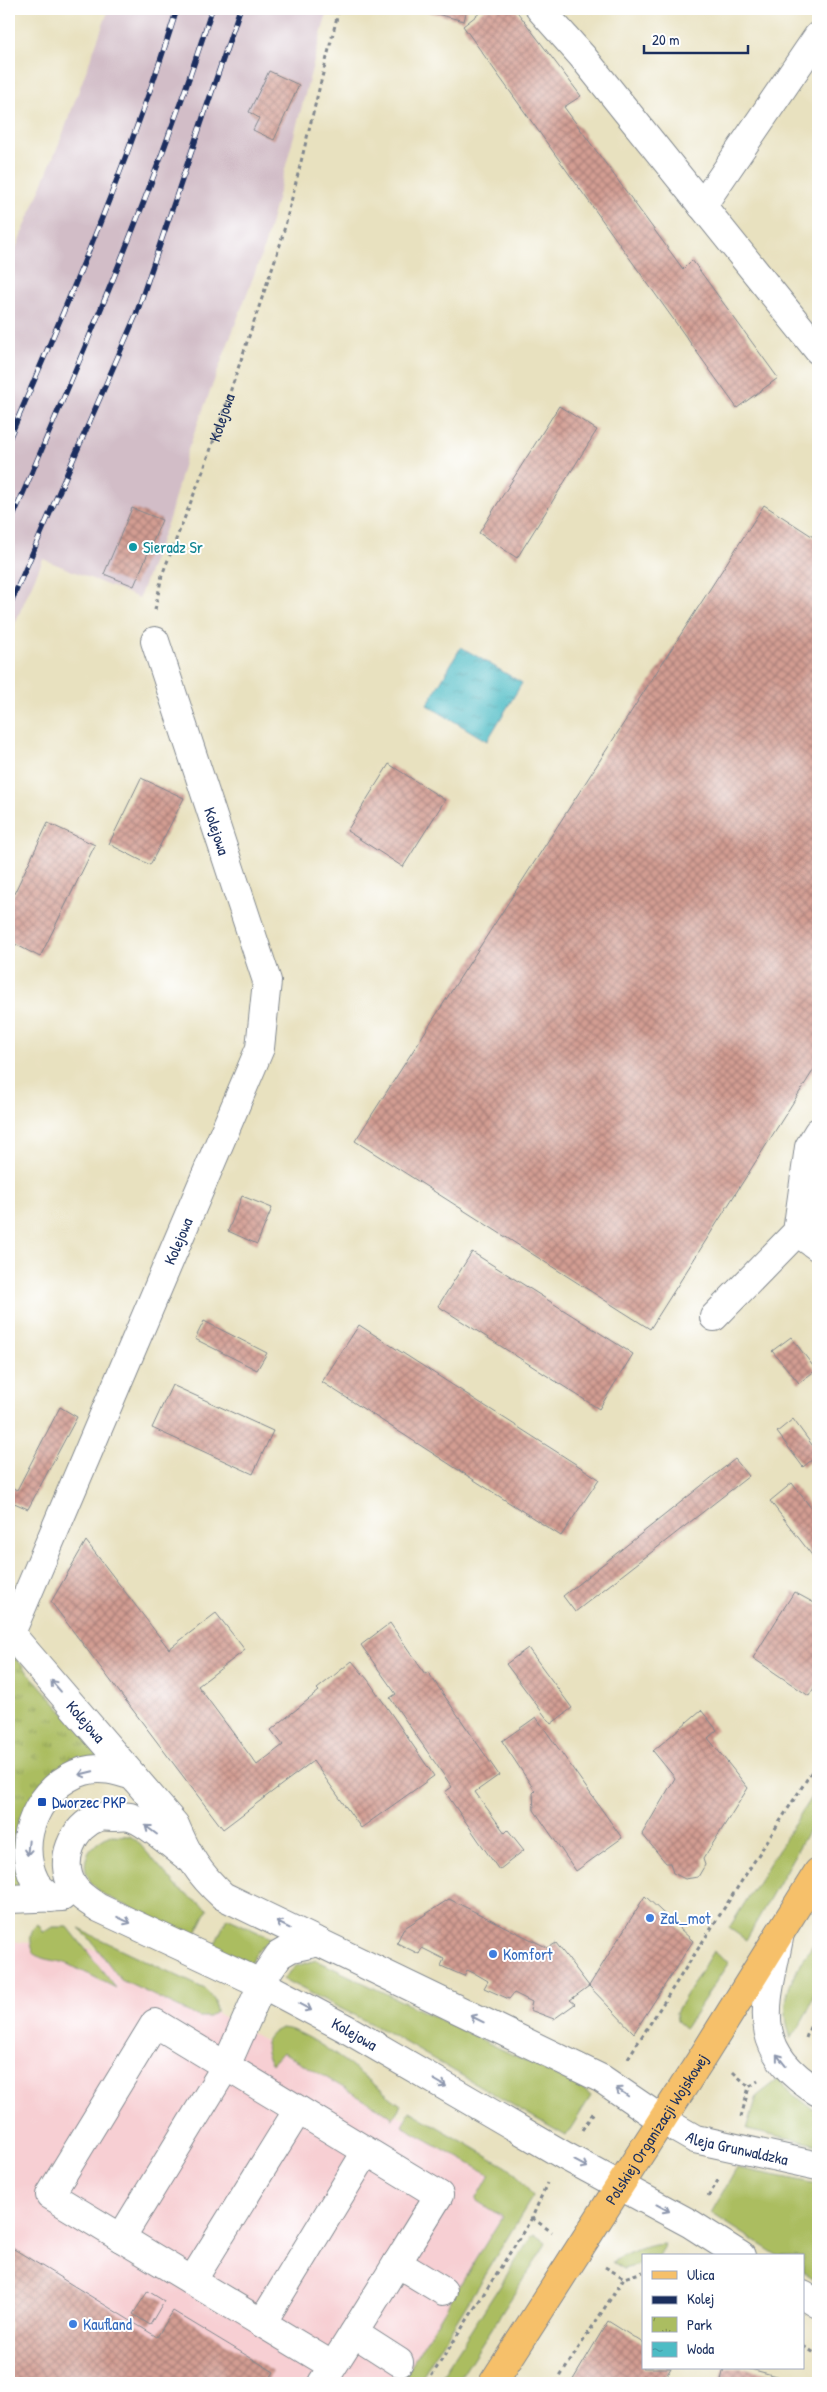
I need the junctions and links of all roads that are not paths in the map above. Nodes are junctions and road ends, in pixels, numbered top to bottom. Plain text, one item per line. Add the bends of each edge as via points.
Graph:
1 (540, 9) edge
2 (818, 36) edge
3 (702, 206) junction
4 (818, 350) edge
5 (155, 641) road end
6 (818, 1132) edge
7 (808, 1239) edge
8 (714, 1317) dead end
9 (10, 1633) edge
10 (133, 1776) junction
11 (190, 1859) junction
12 (818, 1872) edge
13 (81, 1896) junction
14 (51, 1898) junction
15 (9, 1899) edge
16 (780, 1934) junction
17 (319, 1942) junction
18 (262, 1984) junction
19 (226, 2066) junction
20 (818, 2092) edge
21 (298, 2110) junction
22 (662, 2120) junction
23 (366, 2152) junction
24 (818, 2166) edge
25 (620, 2185) junction
26 (121, 2238) junction
27 (738, 2254) edge
28 (396, 2263) junction
29 (192, 2281) junction
30 (443, 2291) dead end
31 (804, 2296) edge
32 (818, 2304) edge
33 (262, 2323) junction
34 (354, 2334) junction
35 (399, 2362) dead end
36 (328, 2375) edge
37 (493, 2383) edge

1 - 3 street via 582,56
2 - 3 street
3 - 4 street
5 - 9 street, Kolejowa via 267,981 260,1048
6 - 7 street via 809,1147
7 - 8 street
10 -> 9 street, Kolejowa
10 - 11 street, Kolejowa via 175,1825
10 -> 14 street via 112,1769 84,1771 59,1785 42,1802 30,1827 26,1855 35,1882
11 -> 13 street, Kolejowa via 129,1816 100,1817 86,1824 74,1837 67,1853 67,1870 72,1886
17 -> 11 street, Kolejowa via 223,1896 204,1879
12 - 16 main road, Polskiej Organizacji Wojskowej
13 - 14 street
13 -> 18 street, Kolejowa via 99,1908
14 - 15 street
20 -> 16 street via 782,2062 769,2038 766,2013
16 - 22 main road, Polskiej Organizacji Wojskowej
17 - 18 street via 291,1948 279,1955
22 -> 17 street, Kolejowa via 602,2079
18 - 19 street
18 -> 25 street, Kolejowa
19 - 21 street
19 - 26 street
19 - 26 street via 155,2023 50,2195
21 - 23 street
21 - 29 street
22 - 24 street, Aleja Grunwaldzka via 695,2139
22 - 25 main road, Polskiej Organizacji Wojskowej
23 - 28 street via 439,2195
23 - 33 street
25 -> 27 street
25 - 37 main road, Polskiej Organizacji Wojskowej
26 - 29 street
28 - 30 street
28 - 34 street
29 - 33 street
31 - 32 street
33 - 36 street
34 - 35 street
34 - 36 street

